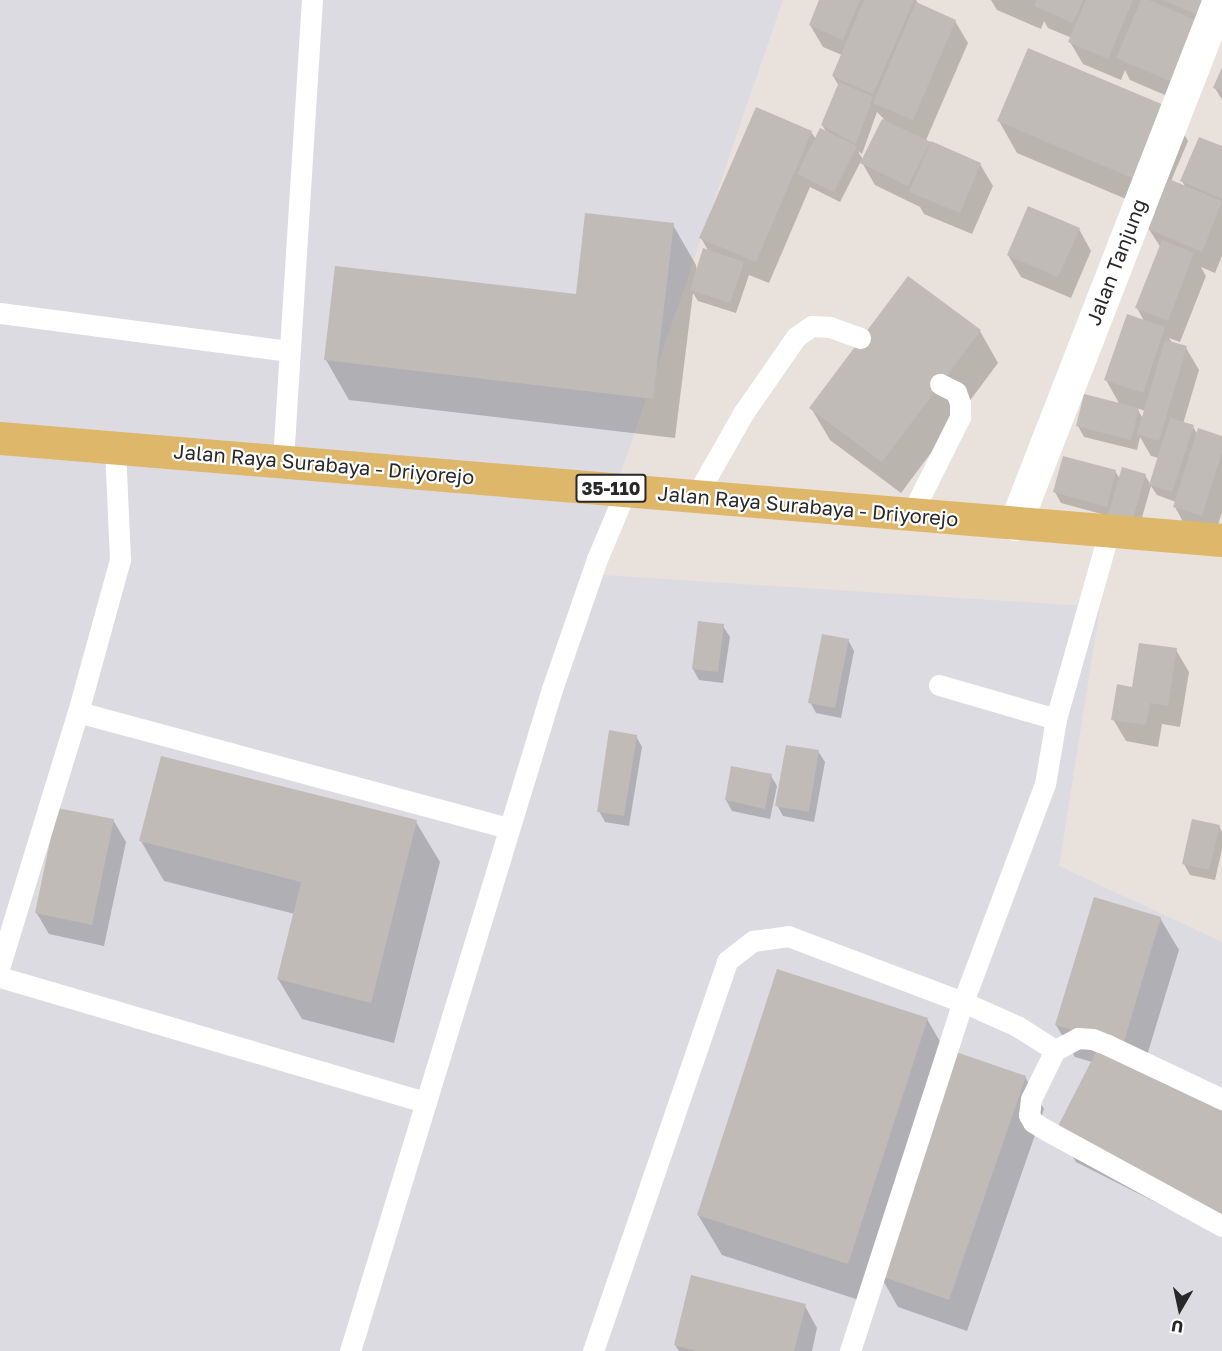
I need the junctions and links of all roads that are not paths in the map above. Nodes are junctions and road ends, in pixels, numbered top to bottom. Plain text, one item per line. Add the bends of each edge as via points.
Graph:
1 (312, 0) edge
2 (1219, 0) edge
3 (0, 313) edge
4 (860, 338) dead end
5 (290, 351) junction
6 (940, 384) dead end
7 (0, 438) edge
8 (115, 448) junction
9 (283, 460) junction
10 (626, 490) junction
11 (696, 496) junction
12 (911, 514) junction
13 (1015, 524) junction
14 (1109, 532) junction
15 (1222, 540) edge
16 (939, 685) dead end
17 (78, 712) junction
18 (1056, 719) junction
19 (509, 828) junction
20 (0, 965) edge
21 (0, 977) edge
22 (963, 1002) junction
23 (1055, 1050) junction
24 (1222, 1100) edge
25 (426, 1102) junction
26 (1222, 1226) edge
27 (350, 1351) edge
28 (593, 1351) edge
29 (850, 1351) edge

1 - 5 lane
2 - 13 street, Jalan Tanjung
3 - 5 lane
4 - 11 lane via 830,327 812,326 796,337 744,412
5 - 9 lane
6 - 12 lane via 956,392 960,417
7 - 8 main road, Jalan Raya Surabaya - Driyorejo / 35-110
8 - 9 main road, Jalan Raya Surabaya - Driyorejo / 35-110
8 - 17 lane via 120,559
9 - 10 main road, Jalan Raya Surabaya - Driyorejo / 35-110
10 - 11 main road, Jalan Raya Surabaya - Driyorejo / 35-110
10 - 19 lane via 597,559 552,689
11 - 12 main road, Jalan Raya Surabaya - Driyorejo / 35-110
12 - 13 main road, Jalan Raya Surabaya - Driyorejo / 35-110
13 - 14 main road, Jalan Raya Surabaya - Driyorejo / 35-110
14 - 15 main road, Jalan Raya Surabaya - Driyorejo / 35-110
14 - 18 lane
16 - 18 lane
17 - 19 lane
17 - 20 lane
18 - 22 lane via 1045,784
19 - 25 lane
21 - 25 lane
22 - 23 lane via 1017,1026
22 - 28 lane via 788,936 753,941 727,961
22 - 29 lane
23 - 24 lane via 1078,1038 1092,1039
23 - 26 lane via 1031,1099 1029,1115 1033,1122
25 - 27 lane

